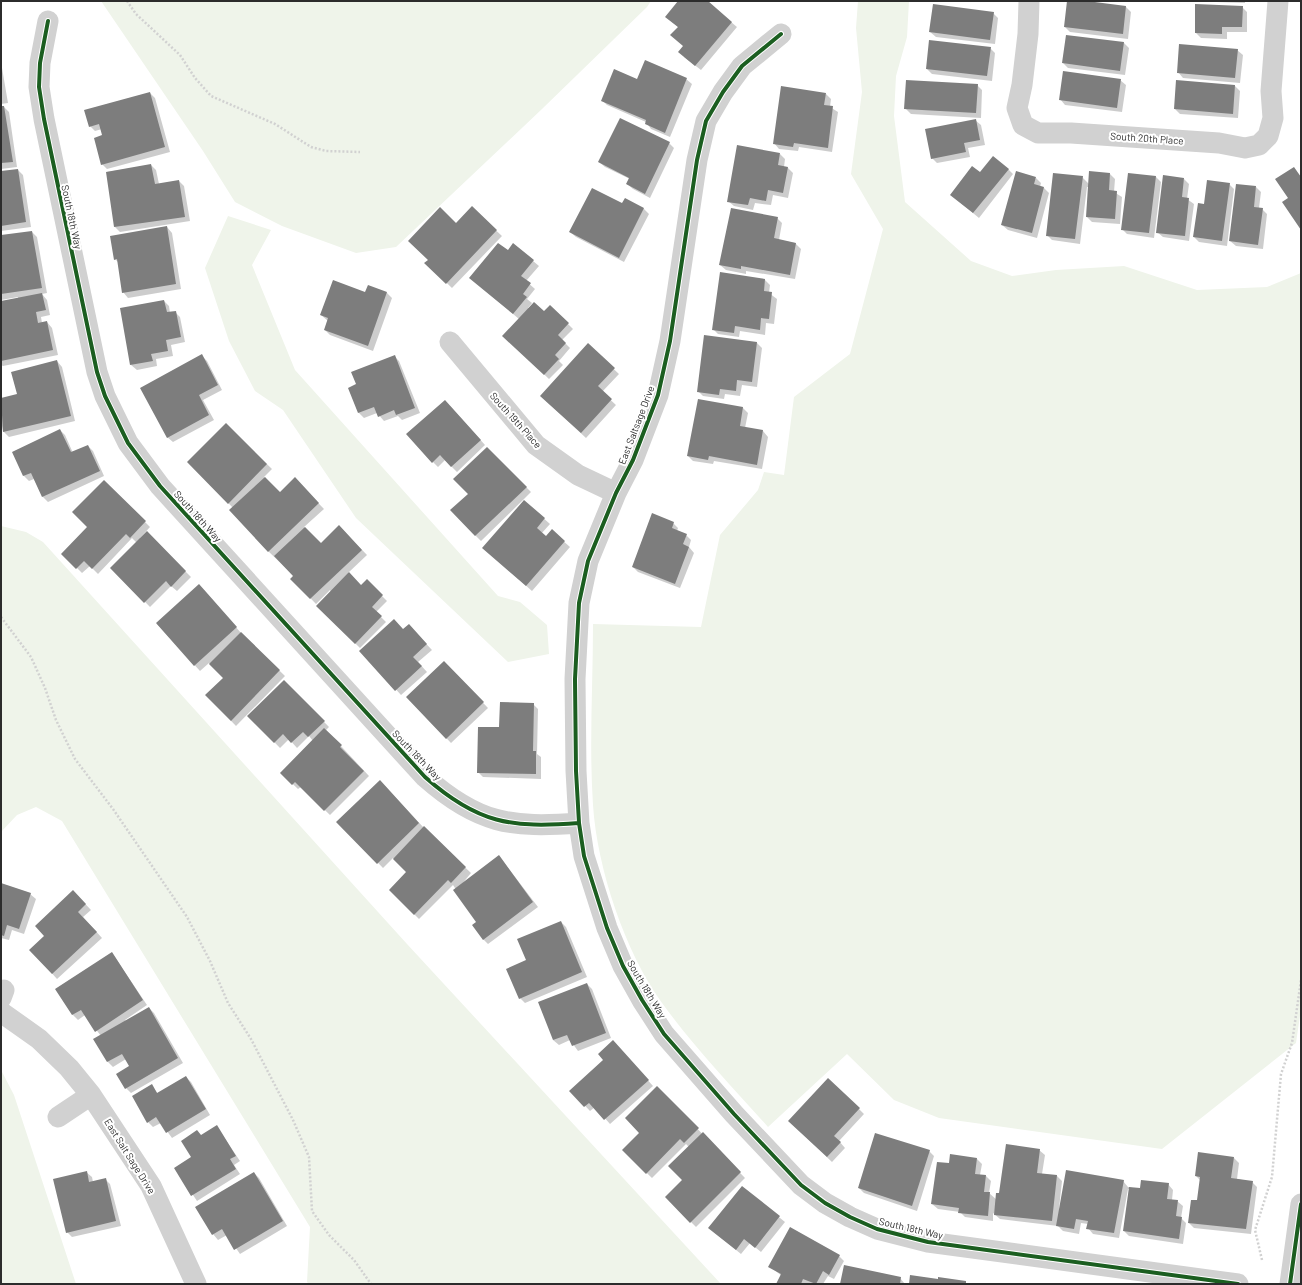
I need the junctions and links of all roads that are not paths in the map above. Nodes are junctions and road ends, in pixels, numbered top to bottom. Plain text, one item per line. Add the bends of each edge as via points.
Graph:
1 (1029, 1) edge
2 (1278, 1) edge
3 (48, 21) dead end
4 (781, 34) dead end
5 (450, 342) dead end
6 (616, 493) junction
7 (580, 823) junction
8 (1, 1012) edge
9 (91, 1095) junction
10 (58, 1117) dead end
11 (1301, 1204) edge
12 (196, 1284) edge
13 (1238, 1284) edge
14 (1290, 1284) edge

1 - 2 street, South 20th Place via 1026,56 1017,108 1024,125 1038,134 1071,133 1219,143 1245,148 1259,145 1268,136 1273,118 1271,90
3 - 7 street, South 18th Way via 40,62 39,87 44,119 97,372 115,417 138,458 160,486 425,777 443,793 477,813 501,822 534,826
4 - 6 street, East Saltsage Drive via 742,66 706,121 697,160 670,341 658,395 633,460
5 - 6 street, South 19th Place via 536,445 578,475
6 - 7 street, East Saltsage Drive via 588,562 579,604 575,679 576,772
7 - 13 street, South 18th Way via 584,856 606,928 642,1000 664,1034 734,1114 802,1185 825,1203 877,1229 928,1242
8 - 9 street, East Salt Sage Drive via 39,1039 69,1068
9 - 10 street
9 - 12 street, East Salt Sage Drive via 151,1186
11 - 14 street

